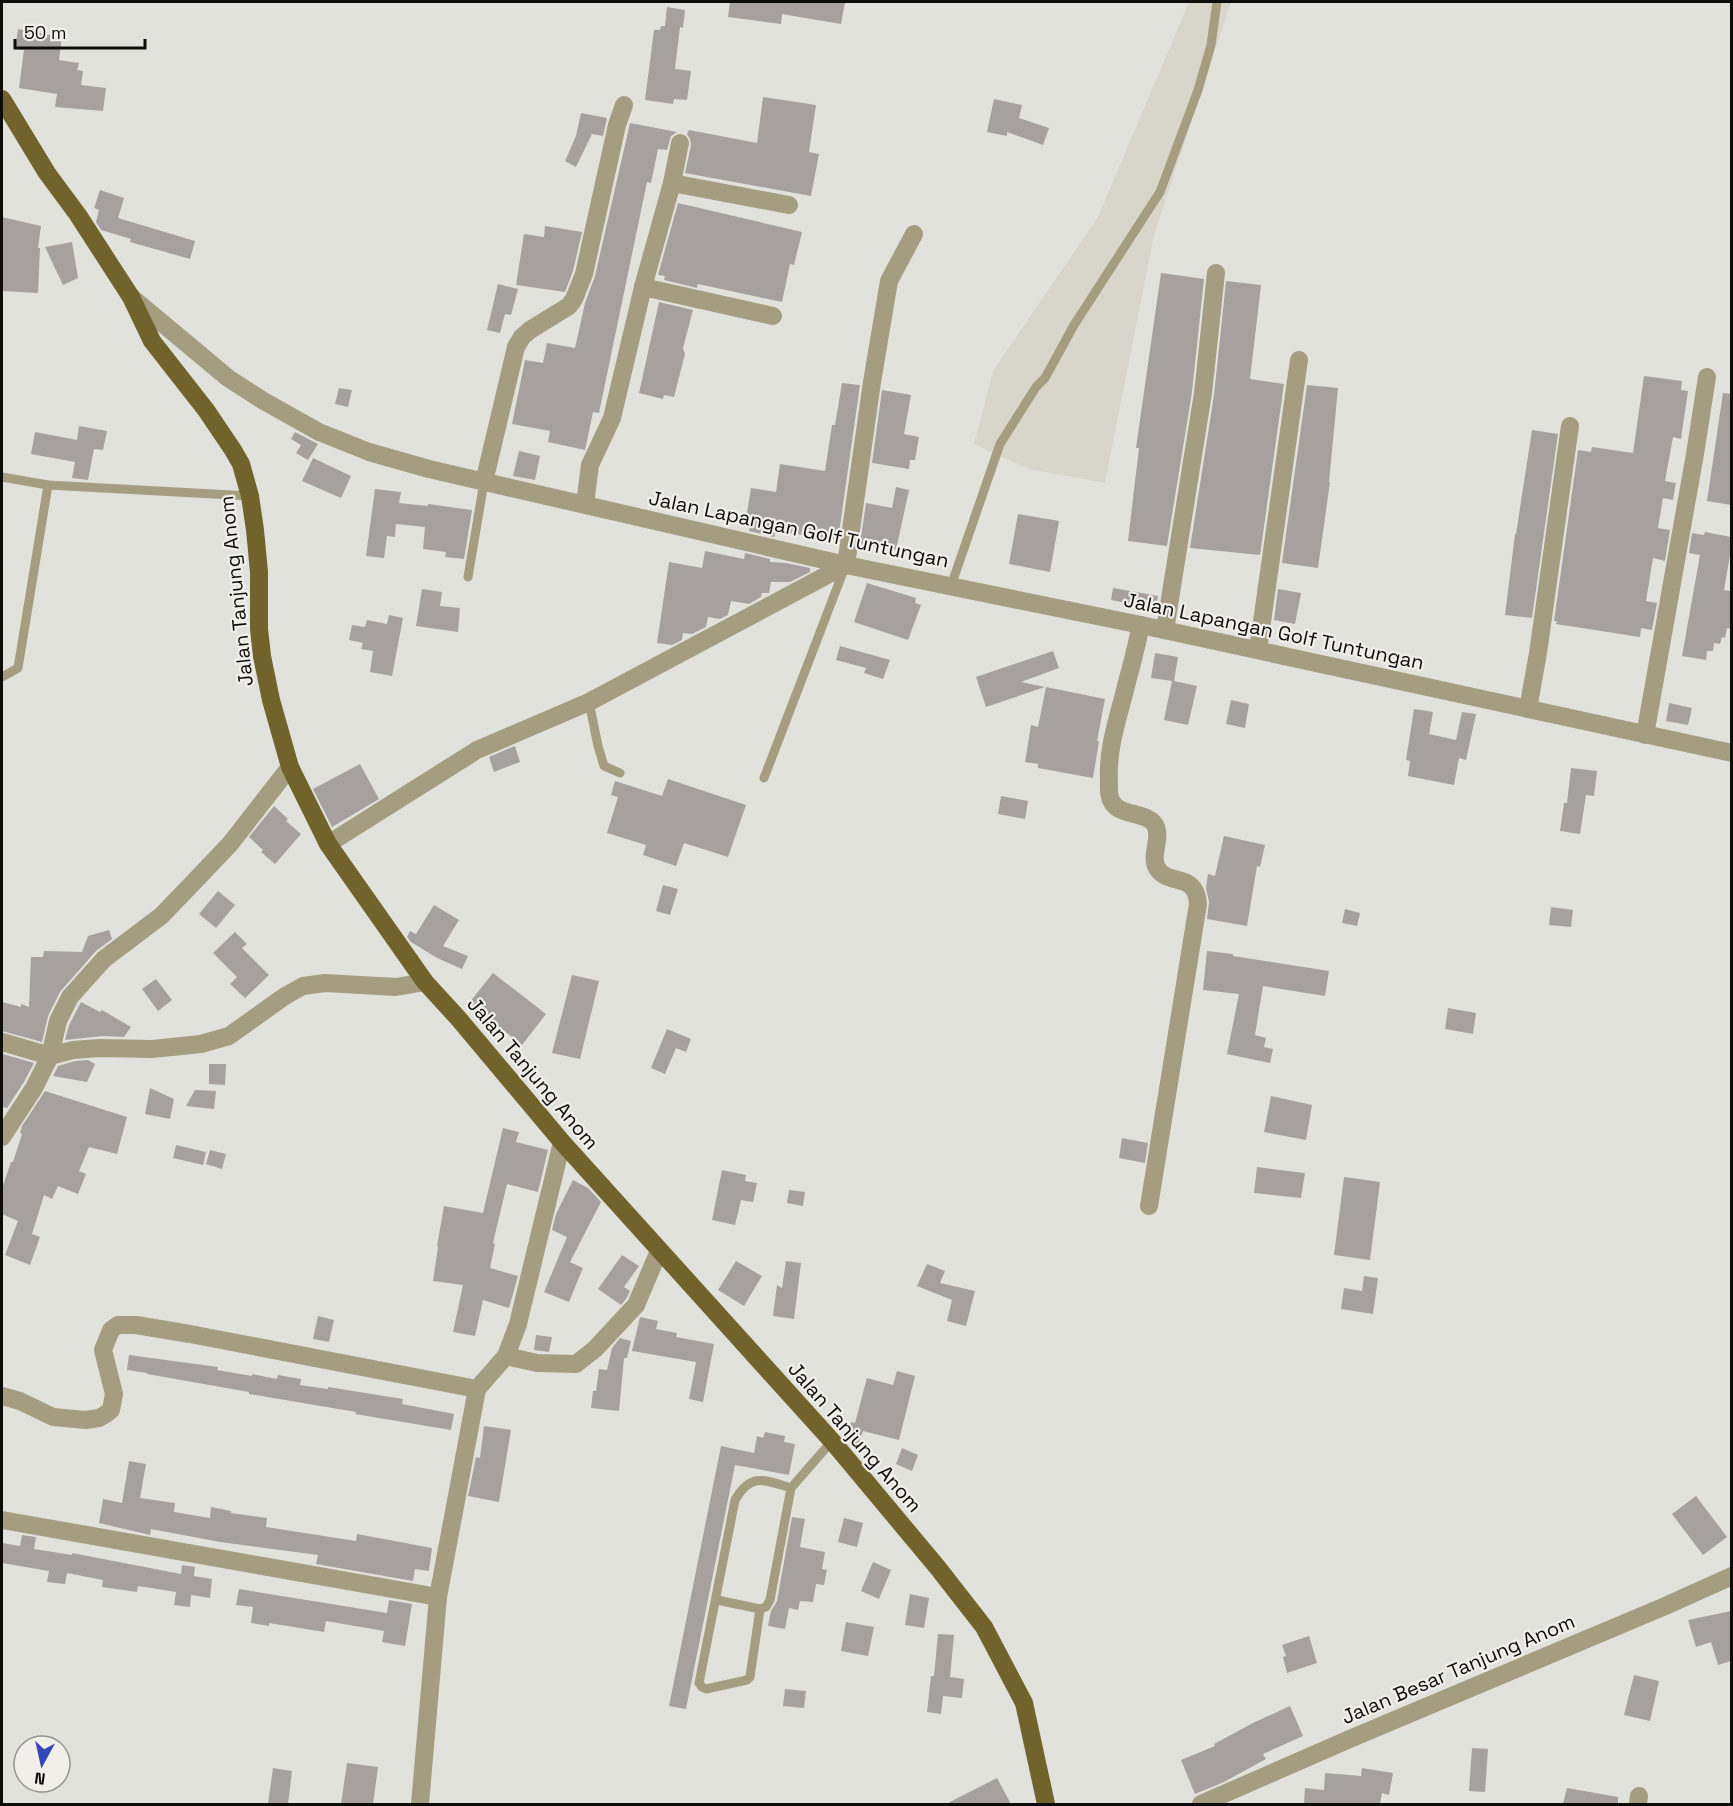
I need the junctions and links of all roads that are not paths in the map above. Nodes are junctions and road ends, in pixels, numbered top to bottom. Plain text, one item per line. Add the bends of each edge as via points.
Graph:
1 (1217, 2) edge
2 (2, 99) edge
3 (624, 105) dead end
4 (680, 143) dead end
5 (672, 183) junction
6 (789, 205) dead end
7 (914, 234) dead end
8 (1216, 273) dead end
9 (643, 286) junction
10 (131, 297) junction
11 (773, 316) dead end
12 (1299, 360) dead end
13 (1707, 377) dead end
14 (1570, 426) dead end
15 (2, 477) edge
16 (484, 482) junction
17 (48, 485) junction
18 (250, 496) junction
19 (585, 504) junction
20 (846, 565) junction
21 (468, 577) dead end
22 (951, 586) junction
23 (1141, 625) junction
24 (1165, 630) junction
25 (1258, 650) junction
26 (2, 677) edge
27 (589, 702) junction
28 (1528, 709) junction
29 (1645, 735) junction
30 (1731, 753) edge
31 (290, 767) junction
32 (620, 773) dead end
33 (764, 778) dead end
34 (328, 844) junction
35 (425, 982) junction
36 (2, 1042) edge
37 (50, 1056) junction
38 (2, 1137) edge
39 (562, 1142) junction
40 (1149, 1206) dead end
41 (658, 1251) junction
42 (506, 1356) junction
43 (477, 1389) junction
44 (2, 1396) edge
45 (832, 1441) junction
46 (791, 1488) junction
47 (2, 1520) edge
48 (1731, 1576) edge
49 (438, 1597) junction
50 (717, 1600) junction
51 (760, 1609) junction
52 (420, 1804) edge
53 (1046, 1804) edge
54 (1201, 1804) edge

1 - 22 lane via 1211,45 1198,90 1160,192 1074,325 1046,378 1036,387 1000,444
2 - 10 main road, Jalan Lapangan Golf Tuntungan
3 - 16 street via 584,274 569,306 530,330 516,347
4 - 5 street
5 - 6 street
5 - 9 street
7 - 20 street via 889,280
8 - 24 street via 1203,393
9 - 11 street
9 - 19 street via 612,418 591,465
10 - 16 street, Jalan Lapangan Golf Tuntungan via 228,378 319,432 369,452
10 - 18 main road, Jalan Tanjung Anom via 152,341 233,450
12 - 25 street
13 - 29 street
14 - 28 street
15 - 17 lane
16 - 19 street, Jalan Lapangan Golf Tuntungan
16 - 21 lane
17 - 18 lane
17 - 26 lane via 18,668
18 - 31 main road, Jalan Tanjung Anom via 259,572 262,656
19 - 20 street, Jalan Lapangan Golf Tuntungan
20 - 22 street, Jalan Lapangan Golf Tuntungan
20 - 27 street
20 - 33 lane
22 - 23 street, Jalan Lapangan Golf Tuntungan
23 - 24 street, Jalan Lapangan Golf Tuntungan
23 - 40 street via 1108,760 1110,795 1118,808 1153,822 1157,869 1190,885 1197,893 1198,904
24 - 25 street, Jalan Lapangan Golf Tuntungan
25 - 28 street, Jalan Lapangan Golf Tuntungan
27 - 32 lane via 604,764
27 - 34 street via 477,750
28 - 29 street, Jalan Lapangan Golf Tuntungan
29 - 30 street, Jalan Lapangan Golf Tuntungan
31 - 34 main road, Jalan Tanjung Anom
31 - 37 street via 230,844 190,886 161,916 104,959 70,997 58,1021
34 - 35 main road, Jalan Tanjung Anom
35 - 37 street via 396,987 325,983 303,986 229,1036 201,1044 73,1050
35 - 39 main road, Jalan Tanjung Anom
36 - 37 street
37 - 38 street
39 - 41 main road, Jalan Tanjung Anom
39 - 42 street via 518,1323
41 - 42 street via 636,1305 576,1364 537,1363
41 - 45 main road, Jalan Tanjung Anom
42 - 43 street
43 - 44 street via 190,1334 118,1325 111,1330 103,1350 114,1394 111,1410 106,1414 86,1420 53,1417
43 - 49 street
45 - 46 lane
45 - 53 main road, Jalan Tanjung Anom via 984,1627 1024,1703
46 - 50 lane via 754,1480 742,1488 735,1500
46 - 51 lane via 770,1600
47 - 49 street
48 - 54 street, Jalan Besar Tanjung Anom
49 - 52 street
50 - 51 lane
50 - 51 lane via 699,1683 706,1689 750,1677

